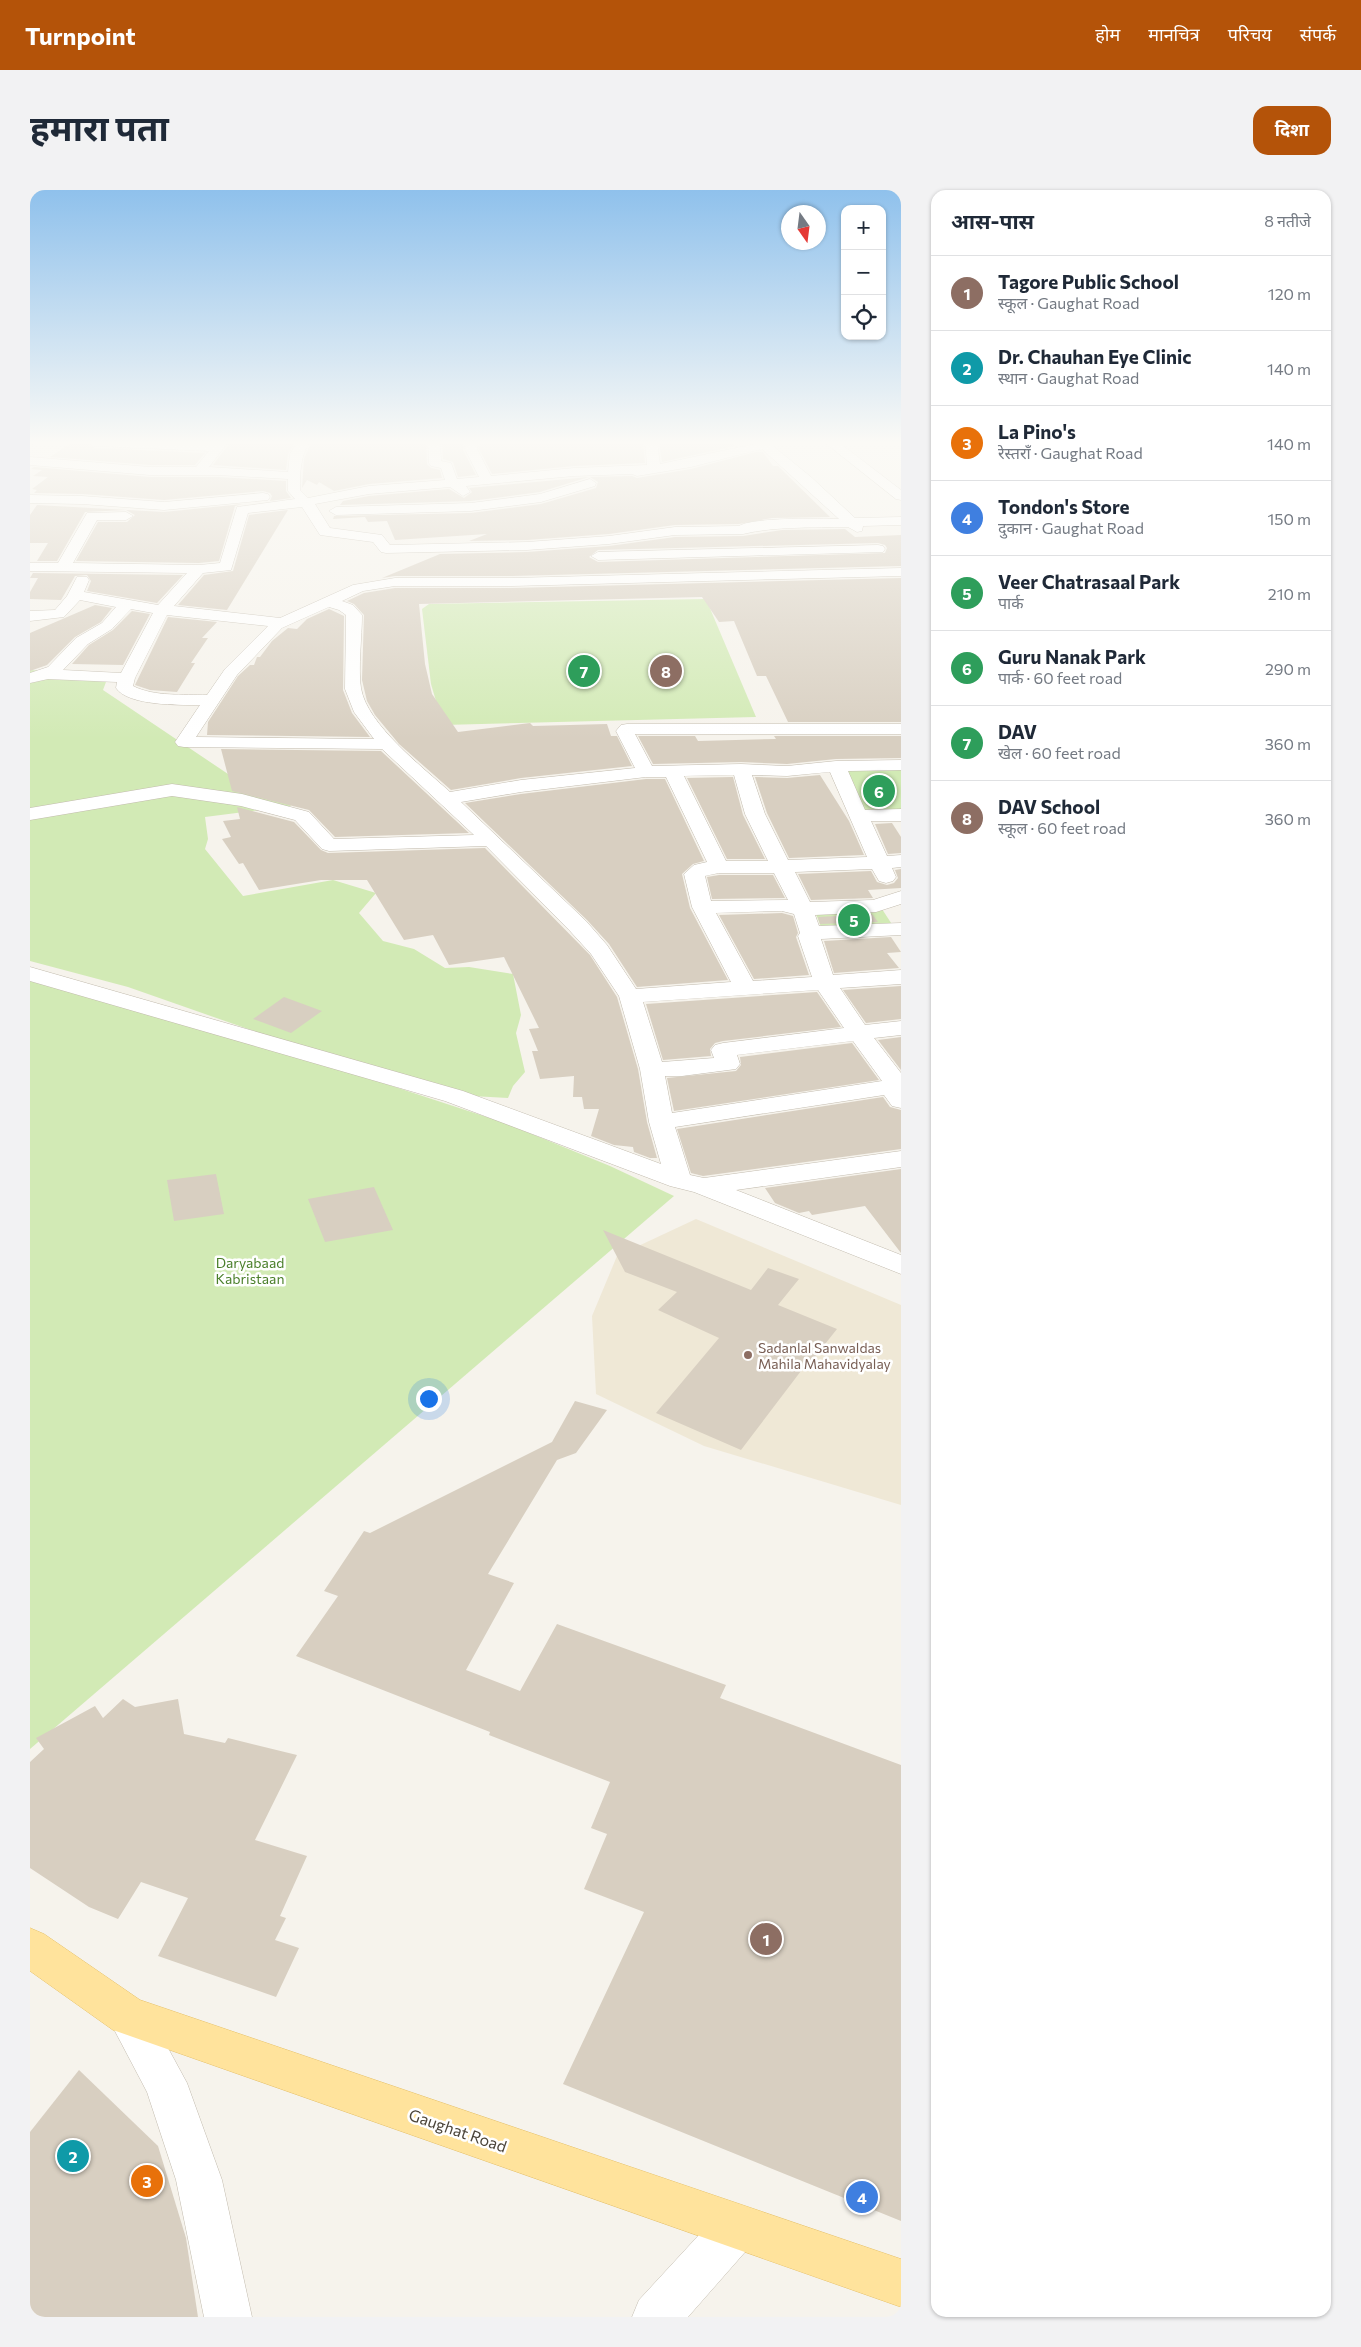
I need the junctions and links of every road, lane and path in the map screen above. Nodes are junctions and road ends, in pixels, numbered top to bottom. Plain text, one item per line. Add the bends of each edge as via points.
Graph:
1 (80, 540) edge
2 (234, 540) edge
3 (379, 540) edge
4 (450, 540) edge
5 (604, 540) edge
6 (870, 540) edge
7 (438, 548) junction
8 (878, 549) junction
9 (495, 561) dead end
10 (400, 565) dead end
11 (30, 566) edge
12 (62, 567) junction
13 (96, 567) junction
14 (434, 568) dead end
15 (199, 569) junction
16 (901, 572) edge
17 (395, 582) junction
18 (75, 595) junction
19 (325, 602) junction
20 (128, 604) junction
21 (162, 610) junction
22 (30, 616) edge
23 (282, 623) junction
24 (48, 674) junction
25 (30, 678) edge
26 (127, 678) junction
27 (212, 700) junction
28 (901, 728) edge
29 (387, 744) junction
30 (901, 765) edge
31 (836, 766) junction
32 (741, 769) junction
33 (672, 771) junction
34 (646, 772) junction
35 (445, 799) junction
36 (30, 814) edge
37 (901, 815) edge
38 (857, 816) junction
39 (490, 840) junction
40 (901, 861) edge
41 (878, 862) junction
42 (781, 865) junction
43 (719, 867) junction
44 (900, 901) edge
45 (702, 907) junction
46 (803, 909) junction
47 (901, 929) edge
48 (811, 933) junction
49 (30, 974) edge
50 (901, 977) edge
51 (825, 983) junction
52 (745, 987) junction
53 (630, 996) junction
54 (901, 1028) edge
55 (860, 1033) junction
56 (652, 1069) junction
57 (897, 1090) edge
58 (661, 1122) junction
59 (901, 1159) edge
60 (691, 1183) junction
61 (898, 1262) edge
62 (30, 1947) edge
63 (128, 2016) junction
64 (737, 2227) junction
65 (901, 2283) edge
66 (228, 2317) edge
67 (656, 2317) edge

1 - 12 street
2 - 15 street via 226,567
3 - 7 street via 393,557 406,562
4 - 7 street
5 - 7 street
6 - 8 street
8 - 9 street
8 - 16 street
10 - 17 street
11 - 12 street
12 - 13 street
13 - 15 street
13 - 18 street via 82,580
14 - 17 street via 415,571
15 - 21 street
16 - 17 street
17 - 19 street via 358,588
18 - 20 street
18 - 22 street via 59,614
19 - 23 street
19 - 29 street via 342,604 354,615 353,689 357,702
20 - 21 street
20 - 24 street via 107,626 82,641
21 - 23 street
21 - 26 street
23 - 27 street via 242,659
24 - 25 street
24 - 26 street
26 - 27 street via 124,688 131,692 152,697
27 - 29 street via 184,742
28 - 34 street via 627,729 625,731
29 - 35 street
30 - 31 street
31 - 32 street via 788,771
31 - 38 street
32 - 33 street
32 - 42 street via 755,814
33 - 34 street
33 - 43 street
34 - 35 street via 521,786
35 - 39 street
36 - 39 street via 172,790 242,800 302,816 329,845
37 - 38 street
38 - 41 street
39 - 53 street via 578,926 599,950
40 - 41 street
41 - 42 street via 831,866
41 - 44 street
42 - 43 street
42 - 46 street
43 - 45 street via 701,869 694,874
44 - 46 street via 876,906
45 - 46 street via 782,905
45 - 52 street
46 - 48 street
47 - 48 street
48 - 51 street via 809,936
49 - 60 street via 454,1096
50 - 51 street
51 - 52 street
51 - 55 street
52 - 53 street
53 - 56 street
54 - 55 street
55 - 56 street via 723,1050 728,1064
55 - 57 street via 896,1083
56 - 58 street
57 - 58 street
58 - 60 street
59 - 60 street
60 - 61 street
62 - 63 main road, Gaughat Road
63 - 64 main road, Gaughat Road
63 - 66 street via 165,2083 199,2180
64 - 65 main road, Gaughat Road
64 - 67 street

